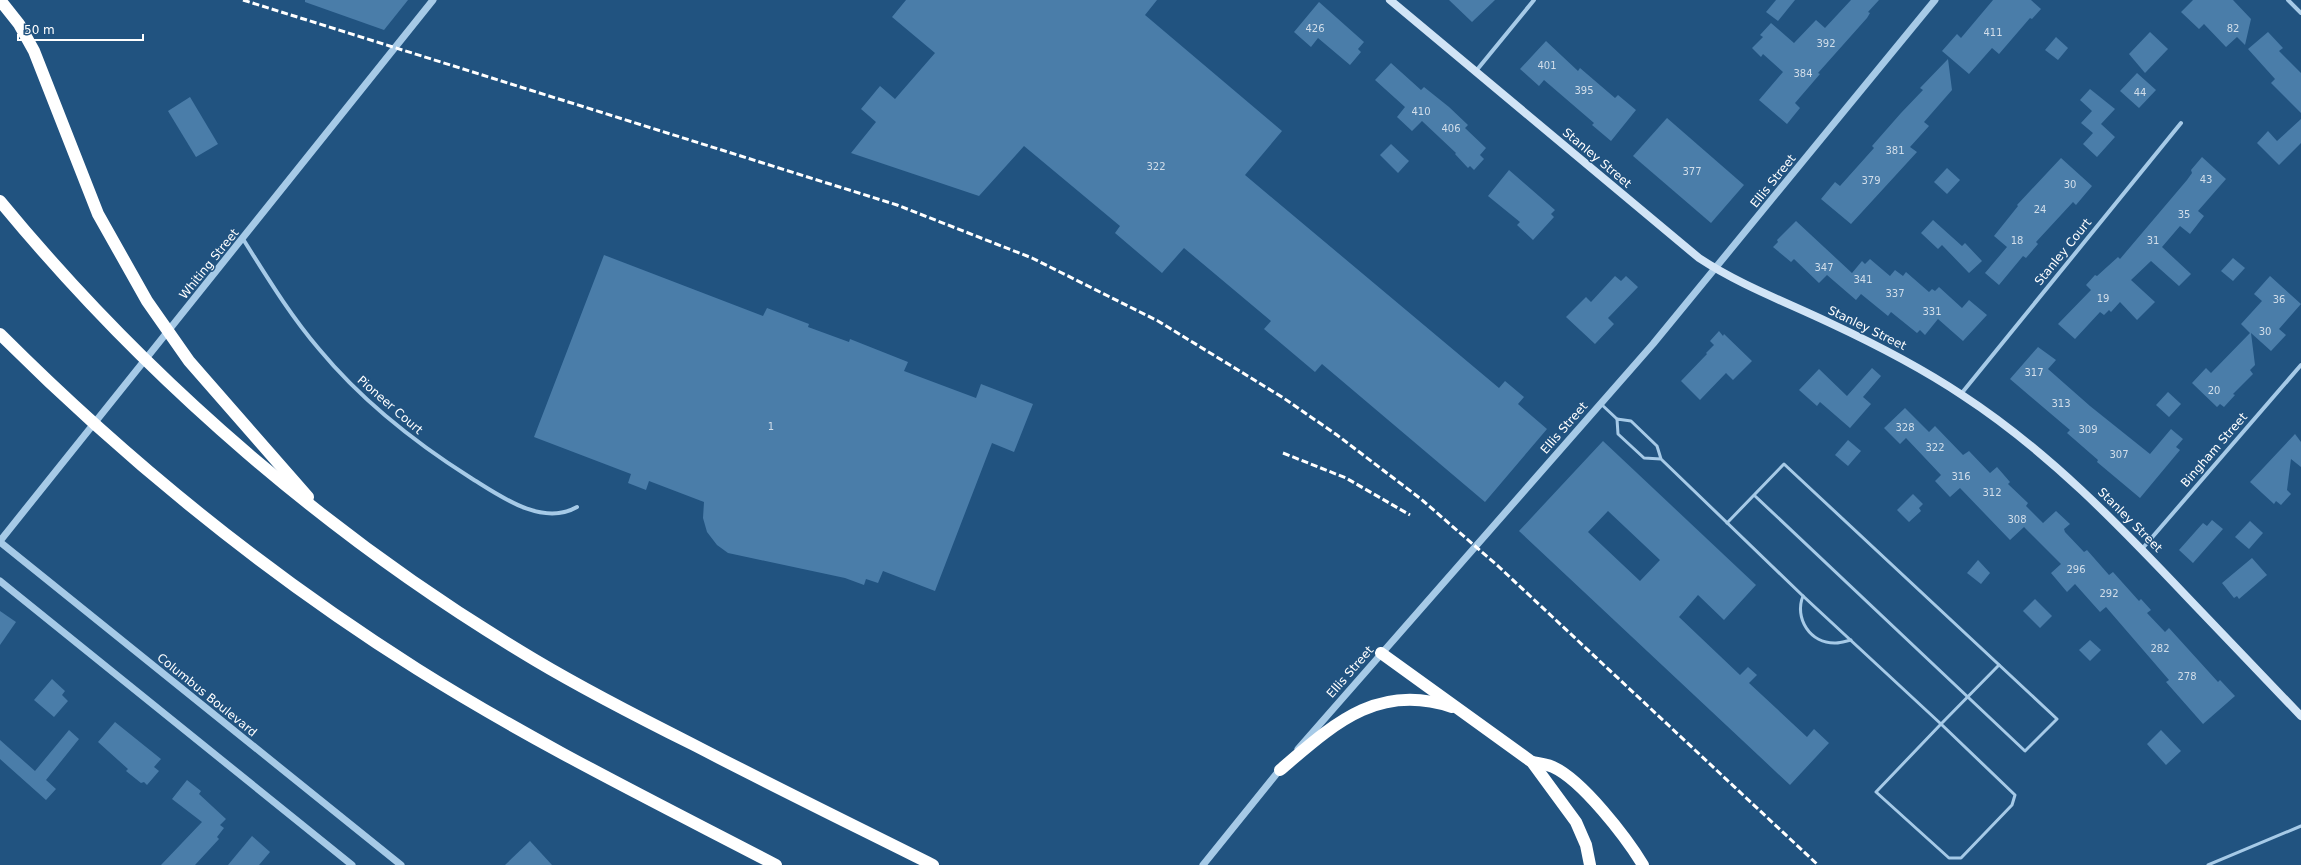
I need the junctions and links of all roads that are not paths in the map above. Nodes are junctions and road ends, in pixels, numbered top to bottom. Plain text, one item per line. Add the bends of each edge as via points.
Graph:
1 (0, 0) edge
2 (433, 0) edge
3 (1390, 0) edge
4 (1534, 0) edge
5 (1935, 0) edge
6 (2288, 0) edge
7 (2301, 13) edge
8 (1476, 72) junction
9 (2181, 123) dead end
10 (0, 201) edge
11 (243, 239) junction
12 (1715, 269) junction
13 (0, 334) edge
14 (2301, 365) edge
15 (1961, 394) junction
16 (1600, 404) junction
17 (1617, 419) junction
18 (1661, 459) junction
19 (1754, 495) junction
20 (577, 507) dead end
21 (316, 510) junction
22 (1727, 523) junction
23 (0, 541) edge
24 (2142, 549) junction
25 (0, 581) edge
26 (1803, 596) junction
27 (1851, 640) junction
28 (1381, 653) junction
29 (1999, 665) junction
30 (1968, 696) junction
31 (1460, 710) junction
32 (2301, 716) edge
33 (1941, 724) junction
34 (1532, 762) junction
35 (1280, 770) junction
36 (2301, 826) edge
37 (352, 865) edge
38 (401, 865) edge
39 (776, 865) edge
40 (933, 865) edge
41 (1203, 865) edge
42 (1590, 865) edge
43 (1642, 865) edge
44 (2208, 865) edge

1 - 21 highway via 19,24 34,51 98,214 147,301 189,361 284,468
2 - 11 street, Whiting Street
3 - 8 main road, Stanley Street
4 - 8 street
5 - 12 street, Ellis Street
6 - 7 street
8 - 12 main road, Stanley Street via 1676,240
9 - 15 street, Stanley Court
10 - 21 highway via 54,262 152,364 248,454
11 - 20 street, Pioneer Court via 288,308 319,349 367,400 396,426 445,461 516,504 548,513 566,512
11 - 23 street, Whiting Street
12 - 15 main road, Stanley Street via 1876,345
12 - 16 street, Ellis Street
13 - 39 highway via 109,436 178,495 280,575 363,634 452,691 547,746
14 - 24 street, Bingham Street
15 - 24 main road, Stanley Street via 2055,464
16 - 17 lane
16 - 28 street, Ellis Street
17 - 18 lane via 1631,422 1657,446
17 - 18 lane via 1618,434 1644,458
18 - 22 lane
19 - 22 lane
19 - 29 lane via 1784,464
19 - 30 lane
21 - 40 highway via 427,591 569,680
22 - 26 lane
23 - 38 street, Columbus Boulevard
24 - 32 main road, Stanley Street
25 - 37 street
26 - 27 lane
26 - 27 lane via 1799,604 1801,620 1811,633 1826,642
27 - 33 lane
28 - 31 highway
28 - 35 street, Ellis Street
29 - 30 lane
29 - 30 lane via 2057,719 2025,751
30 - 33 lane
31 - 34 highway
31 - 35 highway via 1415,700 1387,701 1372,705 1334,727
33 - 33 lane via 1876,792 1949,858 1961,858 2012,805 2015,795
34 - 42 highway via 1576,822 1586,845
34 - 43 highway via 1552,767 1570,779 1610,820
35 - 41 street, Ellis Street
36 - 44 lane

